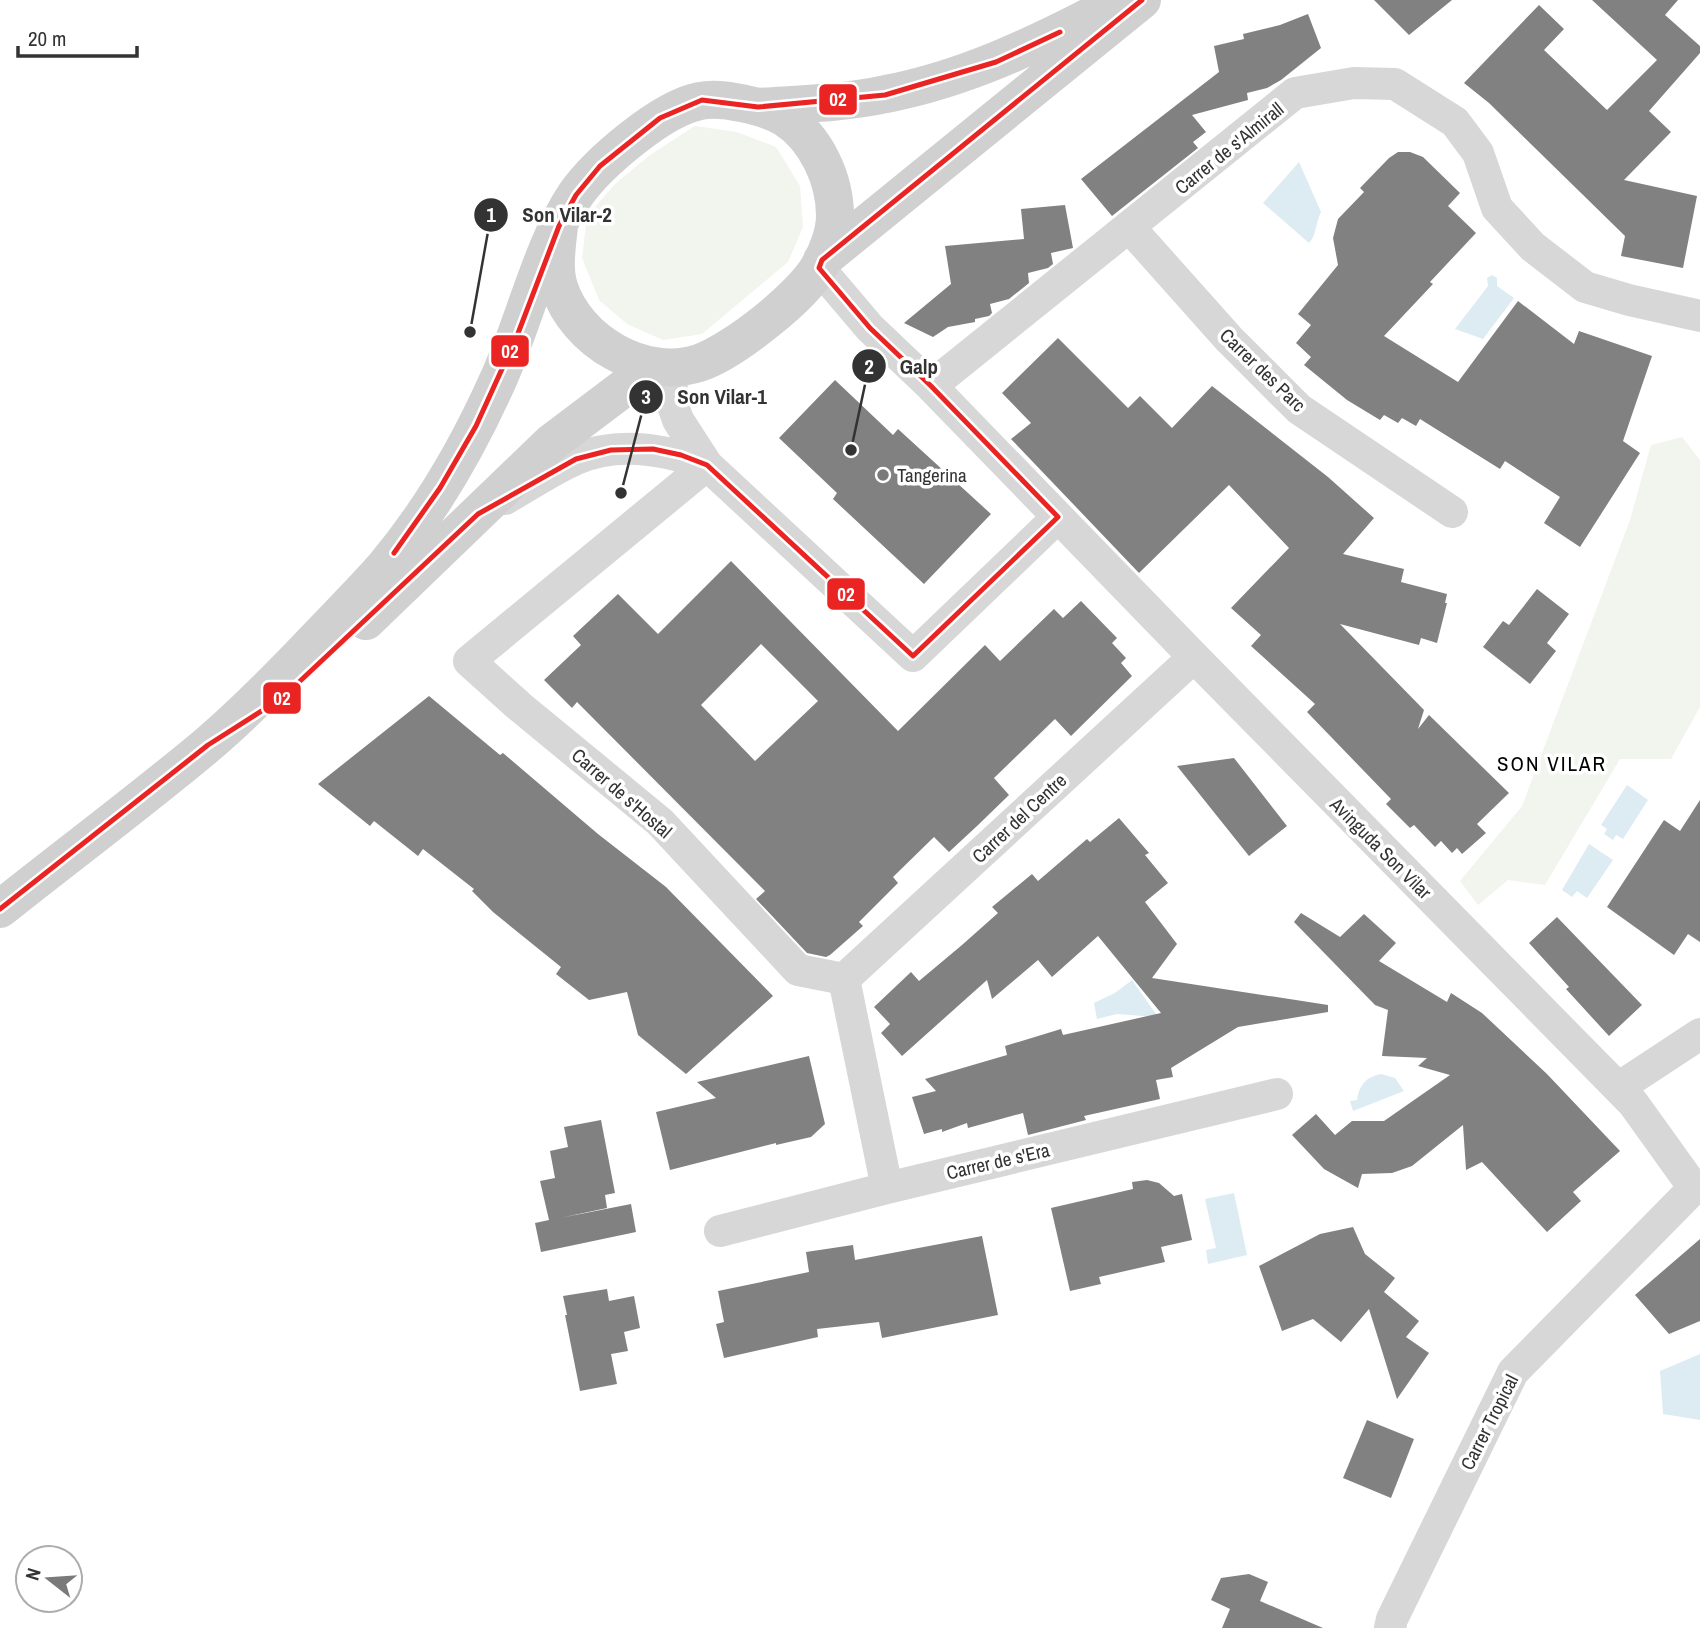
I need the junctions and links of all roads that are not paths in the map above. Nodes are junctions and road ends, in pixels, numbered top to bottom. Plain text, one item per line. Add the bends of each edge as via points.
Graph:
1 (1122, 0) edge
2 (1142, 0) edge
3 (758, 107) junction
4 (559, 226) junction
5 (1130, 228) junction
6 (821, 264) junction
7 (1700, 316) edge
8 (664, 367) junction
9 (931, 386) junction
10 (707, 465) junction
11 (1452, 512) dead end
12 (478, 514) junction
13 (1058, 517) junction
14 (1194, 657) junction
15 (208, 744) junction
16 (0, 909) edge
17 (844, 979) junction
18 (1700, 1034) edge
19 (1618, 1088) junction
20 (1277, 1094) dead end
21 (1697, 1187) edge
22 (887, 1188) junction
23 (720, 1231) dead end
24 (1390, 1628) edge

1 - 3 main road via 996,62 924,85 861,98
2 - 6 main road
3 - 4 main road via 702,100 660,118 600,166
3 - 6 main road via 803,133 816,149 827,176 836,221
4 - 8 main road via 559,286 581,326 625,359
4 - 15 main road via 487,403 415,526 323,632
5 - 7 street, Carrer de s'Almirall via 1296,93 1354,83 1395,84 1455,122 1478,153 1497,208 1533,247 1586,287
5 - 9 street, Carrer de s'Almirall
5 - 11 street, Carrer des Parc via 1229,339 1300,409
6 - 8 main road via 799,291 724,352 698,364
6 - 9 street, Avinguda Son Vilar via 870,328
8 - 10 street via 678,420
8 - 12 main road via 551,443
9 - 13 street, Avinguda Son Vilar
10 - 12 street via 653,449 611,450 576,459
10 - 13 street via 913,656
10 - 17 street, Carrer de s'Hostal via 469,661 660,822 798,970
12 - 15 main road via 282,698
13 - 14 street, Avinguda Son Vilar
14 - 17 street, Carrer del Centre
14 - 19 street, Avinguda Son Vilar
15 - 16 main road
17 - 22 street
18 - 19 street
19 - 21 street, Avinguda Son Vilar
20 - 22 street, Carrer de s'Era
21 - 24 street, Carrer Tropical via 1513,1372
22 - 23 street, Carrer de s'Era

